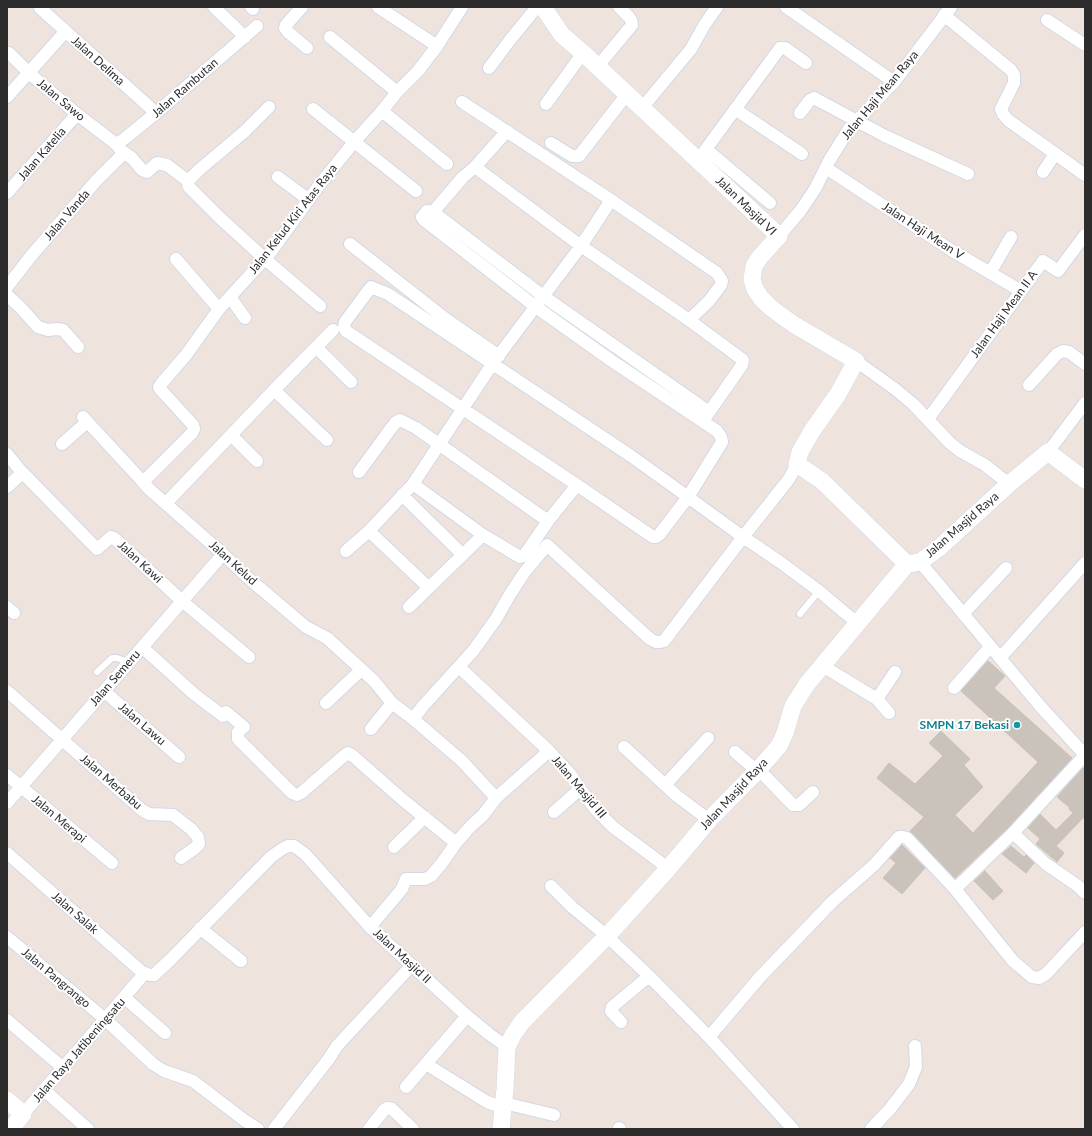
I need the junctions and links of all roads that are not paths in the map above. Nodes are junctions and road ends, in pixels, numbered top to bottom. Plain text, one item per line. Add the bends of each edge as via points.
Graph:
1 (214, 7) edge
2 (302, 7) edge
3 (378, 7) edge
4 (462, 7) edge
5 (537, 7) edge
6 (543, 7) edge
7 (619, 7) edge
8 (717, 7) edge
9 (786, 7) edge
10 (40, 8) dead end
11 (948, 9) edge
12 (1048, 20) dead end
13 (65, 32) junction
14 (330, 37) dead end
15 (1085, 45) edge
16 (437, 46) junction
17 (308, 48) dead end
18 (8, 54) dead end
19 (579, 59) junction
20 (806, 63) dead end
21 (598, 66) junction
22 (489, 68) dead end
23 (29, 73) junction
24 (894, 82) junction
25 (397, 92) junction
26 (627, 94) junction
27 (7, 97) edge
28 (462, 102) dead end
29 (546, 104) dead end
30 (270, 107) dead end
31 (642, 108) junction
32 (313, 109) dead end
33 (735, 109) junction
34 (382, 110) junction
35 (156, 113) junction
36 (800, 113) dead end
37 (77, 114) junction
38 (857, 120) junction
39 (507, 131) junction
40 (354, 142) junction
41 (551, 143) dead end
42 (119, 147) junction
43 (802, 154) dead end
44 (1055, 154) junction
45 (702, 155) junction
46 (447, 164) dead end
47 (475, 167) junction
48 (826, 168) junction
49 (1043, 172) dead end
50 (968, 174) dead end
51 (1085, 175) edge
52 (278, 177) dead end
53 (188, 181) junction
54 (416, 191) dead end
55 (7, 194) edge
56 (309, 200) junction
57 (611, 200) junction
58 (770, 203) dead end
59 (433, 212) junction
60 (1085, 235) edge
61 (779, 236) junction
62 (1011, 237) dead end
63 (350, 244) dead end
64 (581, 246) junction
65 (176, 259) dead end
66 (265, 259) junction
67 (990, 273) junction
68 (7, 286) edge
69 (1021, 291) junction
70 (7, 296) edge
71 (543, 296) junction
72 (230, 297) junction
73 (320, 306) dead end
74 (536, 307) junction
75 (219, 309) junction
76 (245, 318) dead end
77 (689, 320) junction
78 (333, 330) dead end
79 (78, 348) dead end
80 (317, 348) junction
81 (496, 360) junction
82 (856, 361) junction
83 (1085, 364) edge
84 (351, 382) dead end
85 (1029, 385) dead end
86 (274, 390) junction
87 (1085, 402) edge
88 (462, 408) junction
89 (709, 412) junction
90 (928, 419) junction
91 (702, 422) junction
92 (231, 435) junction
93 (327, 440) dead end
94 (62, 444) dead end
95 (440, 445) junction
96 (1048, 452) junction
97 (7, 454) edge
98 (256, 460) dead end
99 (797, 464) junction
100 (20, 470) junction
101 (359, 472) dead end
102 (1085, 480) edge
103 (143, 482) junction
104 (413, 484) junction
105 (1009, 484) junction
106 (577, 485) junction
107 (7, 487) edge
108 (402, 495) junction
109 (688, 497) junction
110 (166, 503) junction
111 (548, 521) junction
112 (369, 531) junction
113 (483, 535) junction
114 (743, 536) junction
115 (346, 551) dead end
116 (223, 554) junction
117 (462, 554) junction
118 (913, 563) junction
119 (1085, 563) edge
120 (1006, 568) dead end
121 (428, 587) junction
122 (819, 591) junction
123 (182, 601) junction
124 (409, 606) dead end
125 (800, 614) dead end
126 (964, 614) junction
127 (857, 623) junction
128 (142, 647) junction
129 (990, 647) junction
130 (249, 657) dead end
131 (1000, 658) junction
132 (128, 662) junction
133 (821, 666) junction
134 (459, 667) junction
135 (361, 670) junction
136 (97, 672) dead end
137 (896, 672) dead end
138 (954, 688) dead end
139 (7, 690) edge
140 (104, 691) junction
141 (877, 699) junction
142 (326, 703) dead end
143 (392, 703) junction
144 (889, 713) dead end
145 (413, 719) junction
146 (371, 729) dead end
147 (708, 738) dead end
148 (62, 739) junction
149 (624, 747) dead end
150 (548, 750) junction
151 (735, 752) dead end
152 (1085, 755) edge
153 (179, 757) dead end
154 (756, 771) junction
155 (7, 774) edge
156 (665, 785) junction
157 (21, 787) junction
158 (580, 789) junction
159 (812, 792) dead end
160 (496, 798) junction
161 (7, 803) edge
162 (554, 812) dead end
163 (425, 817) junction
164 (709, 820) junction
165 (1013, 833) junction
166 (456, 843) junction
167 (394, 847) dead end
168 (7, 854) edge
169 (181, 858) dead end
170 (112, 863) dead end
171 (667, 870) junction
172 (552, 886) dead end
173 (955, 889) junction
174 (1085, 893) edge
175 (370, 927) junction
176 (200, 928) junction
177 (1085, 932) edge
178 (607, 936) junction
179 (7, 937) edge
180 (241, 962) dead end
181 (412, 965) junction
182 (143, 973) junction
183 (649, 976) junction
184 (124, 997) junction
185 (467, 1016) junction
186 (105, 1019) junction
187 (7, 1020) edge
188 (621, 1022) dead end
189 (165, 1033) dead end
190 (709, 1037) junction
191 (915, 1046) dead end
192 (507, 1047) junction
193 (426, 1064) junction
194 (63, 1068) junction
195 (406, 1087) dead end
196 (44, 1090) junction
197 (7, 1100) edge
198 (504, 1105) junction
199 (23, 1114) junction
200 (554, 1115) dead end
201 (241, 1125) edge
202 (11, 1129) edge
203 (88, 1129) edge
204 (258, 1129) edge
205 (274, 1129) edge
206 (369, 1129) edge
207 (413, 1129) edge
208 (501, 1129) edge
209 (793, 1129) edge
210 (871, 1129) edge

1 - 35 street, Jalan Rambutan via 251,31
2 - 17 street via 285,28
3 - 16 street
4 - 16 street, Jalan Kelud Kiri Atas Raya
5 - 22 street
6 - 19 street, Jalan Masjid VI
7 - 21 street via 629,17 632,25
8 - 31 street via 691,49
9 - 24 street
10 - 13 street, Jalan Delima
11 - 24 street, Jalan Haji Mean Raya
11 - 44 street, Jalan Haji Mean Raya via 1011,70 1014,83 1003,104 1003,114
12 - 15 street
13 - 23 street
13 - 35 street, Jalan Delima
14 - 25 street
16 - 25 street, Jalan Kelud Kiri Atas Raya via 418,71
18 - 23 street, Jalan Sawo
19 - 21 street, Jalan Masjid VI
19 - 29 street
20 - 33 street via 785,48 780,48
21 - 26 street, Jalan Masjid VI
23 - 27 street
23 - 37 street, Jalan Sawo
24 - 38 street, Jalan Haji Mean Raya
25 - 34 street, Jalan Kelud Kiri Atas Raya
26 - 31 street, Jalan Masjid VI
26 - 41 street via 579,156 572,156
28 - 39 street
30 - 53 street
31 - 45 street, Jalan Masjid VI
32 - 40 street
33 - 43 street
33 - 45 street
34 - 40 street, Jalan Kelud Kiri Atas Raya
34 - 46 street
35 - 42 street, Jalan Rambutan via 124,139
36 - 38 street via 814,98
37 - 42 street, Jalan Sawo
37 - 55 street, Jalan Katelia
38 - 48 street, Jalan Haji Mean Raya via 840,142
38 - 50 street via 884,136
39 - 47 street
39 - 57 street
40 - 54 street
40 - 56 street, Jalan Kelud Kiri Atas Raya
42 - 53 street, Jalan Sawo via 142,170 147,172 158,163 171,168
42 - 68 street, Jalan Vanda via 120,157 100,176
44 - 49 street
44 - 51 street, Jalan Haji Mean Raya
45 - 58 street
45 - 61 street, Jalan Masjid VI
47 - 59 street
47 - 64 street
48 - 61 street, Jalan Haji Mean Raya via 801,210
48 - 67 street, Jalan Haji Mean V
52 - 56 street
53 - 66 street via 189,187
56 - 66 street, Jalan Kelud Kiri Atas Raya
57 - 64 street
57 - 77 street via 720,276 721,285
59 - 71 street
59 - 74 street via 427,210 423,218
60 - 69 street, Jalan Haji Mean II A via 1058,271 1043,261
61 - 82 street, Jalan Masjid VI via 754,266 752,279 755,289 771,308 793,324
62 - 67 street
63 - 81 street
64 - 71 street
64 - 77 street
65 - 75 street
66 - 72 street, Jalan Kelud Kiri Atas Raya
66 - 73 street
67 - 69 street, Jalan Haji Mean V
69 - 90 street, Jalan Haji Mean II A
70 - 79 street via 38,326 48,330 63,330
71 - 74 street
71 - 89 street
72 - 75 street, Jalan Kelud Kiri Atas Raya
72 - 76 street
74 - 81 street
74 - 91 street
75 - 103 street, Jalan Kelud Kiri Atas Raya via 159,386 194,429
77 - 89 street via 743,360
78 - 80 street
80 - 84 street
80 - 86 street
81 - 88 street
81 - 88 street via 375,288 368,290 345,322 346,331
81 - 109 street
82 - 90 street, Jalan Masjid VI via 895,389
82 - 99 street via 838,394 812,431 800,452
83 - 85 street via 1069,352 1063,351 1057,354
86 - 92 street
86 - 93 street
87 - 96 street
88 - 95 street
88 - 106 street
89 - 91 street
90 - 105 street, Jalan Masjid VI via 950,443
91 - 109 street via 717,431 722,442
92 - 98 street
92 - 110 street
94 - 103 street, Jalan Kelud via 85,419
95 - 101 street via 407,422 398,420
95 - 104 street
95 - 111 street
96 - 102 street
96 - 105 street, Jalan Masjid Raya
97 - 100 street
99 - 114 street via 789,479
99 - 118 street via 822,481
100 - 107 street via 20,475
100 - 123 street, Jalan Kawi via 97,549 111,537 114,538
103 - 110 street, Jalan Kelud
104 - 108 street
104 - 113 street
105 - 118 street, Jalan Masjid Raya via 939,548
106 - 109 street via 653,537 659,535
106 - 111 street
108 - 112 street
108 - 117 street
109 - 114 street
110 - 116 street, Jalan Kelud
111 - 113 street via 520,558
112 - 115 street
112 - 121 street
113 - 117 street
114 - 122 street
114 - 134 street via 660,642 650,639 635,627 547,545 524,573 496,619
116 - 123 street, Jalan Semeru
116 - 135 street, Jalan Kelud via 246,577 306,627 327,638
117 - 121 street
118 - 126 street
118 - 127 street, Jalan Masjid Raya
119 - 131 street
120 - 126 street
121 - 124 street
122 - 125 lane
122 - 127 street
123 - 128 street, Jalan Semeru
123 - 130 street, Jalan Kawi
126 - 129 street
127 - 133 street, Jalan Masjid Raya
128 - 132 street, Jalan Semeru
128 - 163 street via 194,694 223,716 226,712 244,727 238,732 238,739 292,792 297,795 301,793 348,754
129 - 131 street
129 - 138 street
131 - 152 street
132 - 136 lane via 112,658
132 - 140 street, Jalan Semeru
133 - 141 street
133 - 154 street, Jalan Masjid Raya via 793,706 779,746
134 - 145 street
134 - 150 street, Jalan Masjid III
135 - 142 street
135 - 143 street
137 - 141 street
139 - 148 street, Jalan Merbabu
140 - 148 street, Jalan Semeru
140 - 153 street, Jalan Lawu
141 - 144 street
143 - 145 street
143 - 146 street
145 - 160 street via 462,761
147 - 156 street
148 - 157 street, Jalan Semeru
148 - 169 street, Jalan Merbabu via 142,810 149,814 173,815 191,829 198,837 199,844
149 - 156 street
150 - 158 street, Jalan Masjid III
150 - 160 street
151 - 154 street
152 - 165 street
154 - 159 street via 765,776 793,805 799,805
154 - 164 street, Jalan Masjid Raya
155 - 157 street, Jalan Merapi
156 - 164 street
157 - 161 street, Jalan Semeru
157 - 170 street, Jalan Merapi
158 - 162 street
158 - 171 street, Jalan Masjid III via 613,827
160 - 166 street
163 - 166 street
163 - 167 street
164 - 171 street, Jalan Masjid Raya
165 - 173 street
165 - 174 street via 1046,864
166 - 175 street via 429,878 406,879 399,893
168 - 182 street, Jalan Salak
171 - 178 street, Jalan Masjid Raya
172 - 178 street via 572,907
173 - 177 street via 1013,961 1032,977 1039,978 1046,974
173 - 190 street via 907,838 899,837 760,977
175 - 176 street, Jalan Masjid II via 305,854 294,846 288,846 271,857
175 - 181 street, Jalan Masjid II
176 - 180 street
176 - 182 street via 154,975
178 - 183 street
178 - 192 street, Jalan Masjid Raya via 522,1022
179 - 186 street, Jalan Pangrango
181 - 185 street, Jalan Masjid II
181 - 205 street via 337,1046
182 - 184 street, Jalan Raya Jatibeningsatu
183 - 188 street via 612,1007 611,1011
183 - 190 street
184 - 186 street, Jalan Raya Jatibeningsatu
184 - 189 street
185 - 192 street, Jalan Masjid II
185 - 193 street
186 - 194 street, Jalan Raya Jatibeningsatu
186 - 201 street, Jalan Pangrango via 153,1064 164,1071 193,1081
187 - 194 street
190 - 209 street
191 - 210 street via 916,1067 909,1084
192 - 198 street, Jalan Masjid Raya
193 - 195 street
193 - 198 street via 488,1102
194 - 196 street, Jalan Raya Jatibeningsatu
196 - 199 street, Jalan Raya Jatibeningsatu
196 - 203 street
197 - 199 street
198 - 200 street
198 - 208 street, Jalan Masjid Raya
199 - 202 street, Jalan Raya Jatibeningsatu
201 - 204 street, Jalan Pangrango
206 - 207 street via 387,1108 392,1109

